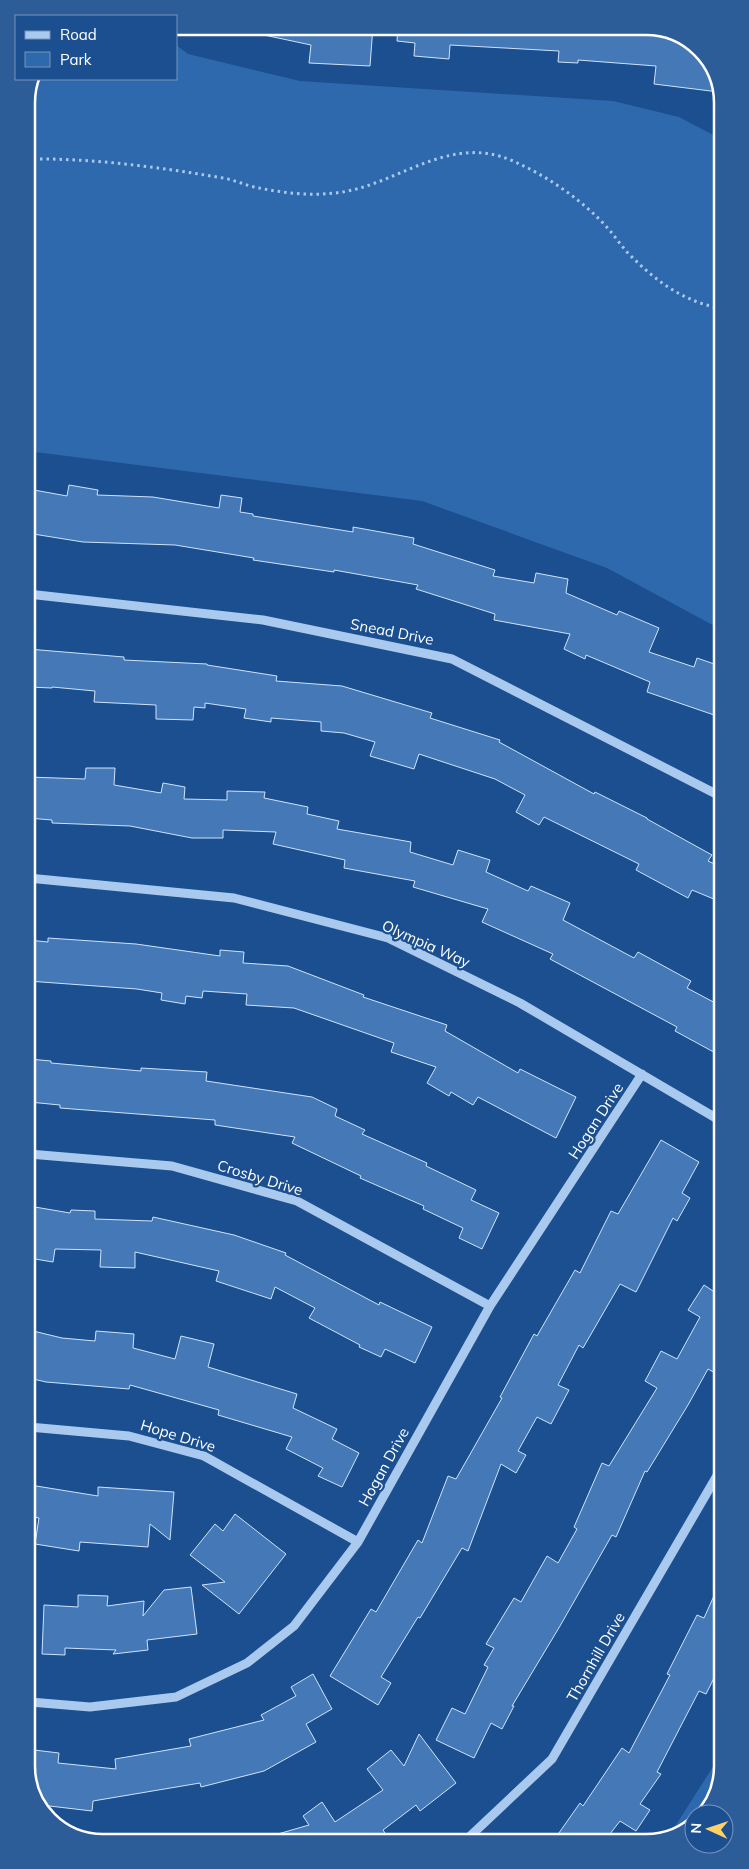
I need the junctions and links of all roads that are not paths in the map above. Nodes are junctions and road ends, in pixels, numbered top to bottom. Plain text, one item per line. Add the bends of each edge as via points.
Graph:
1 (35, 595) edge
2 (714, 793) edge
3 (35, 879) edge
4 (642, 1074) junction
5 (714, 1117) edge
6 (35, 1155) edge
7 (490, 1306) junction
8 (35, 1428) edge
9 (714, 1481) edge
10 (358, 1542) junction
11 (35, 1702) edge
12 (472, 1834) edge

1 - 2 street, Snead Drive via 263,620 452,658
3 - 4 street, Olympia Way via 234,898 388,938 520,1003
4 - 5 street, Olympia Way
4 - 7 street, Hogan Drive
6 - 7 street, Crosby Drive via 172,1166 297,1201
7 - 10 street, Hogan Drive
8 - 10 street, Hope Drive via 129,1436 204,1456
9 - 12 street, Thornhill Drive via 552,1759
10 - 11 street, Hogan Drive via 294,1626 247,1663 176,1697 90,1708

